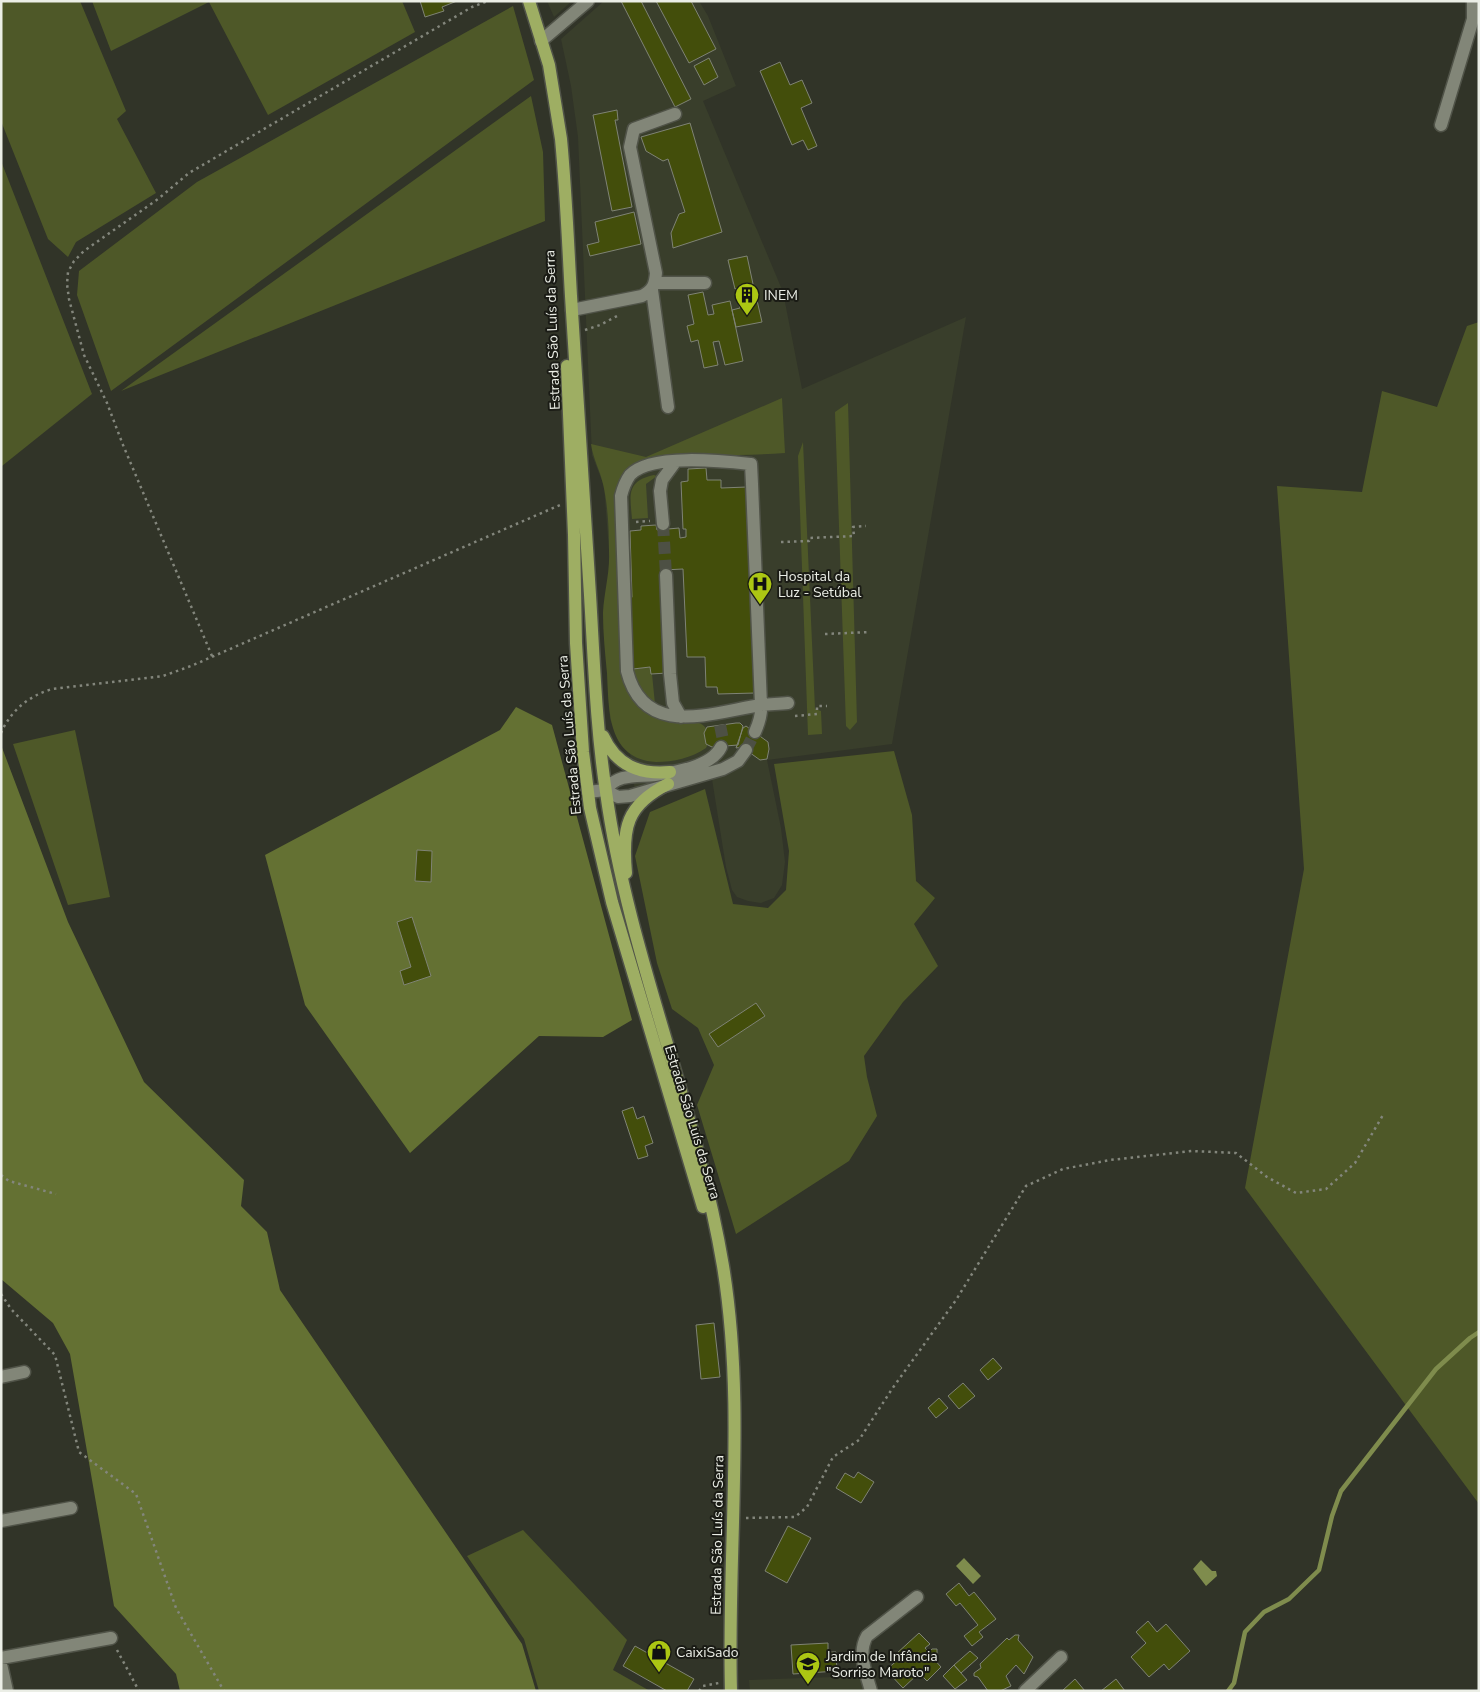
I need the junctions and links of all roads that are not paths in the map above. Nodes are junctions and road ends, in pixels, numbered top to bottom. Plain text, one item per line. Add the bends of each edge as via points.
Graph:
1 (529, 1) edge
2 (588, 1) edge
3 (1473, 1) edge
4 (541, 41) junction
5 (676, 114) dead end
6 (1441, 125) dead end
7 (563, 161) junction
8 (705, 283) dead end
9 (654, 287) junction
10 (572, 310) junction
11 (668, 408) dead end
12 (676, 461) junction
13 (663, 522) tunnel mouth
14 (666, 575) tunnel mouth
15 (788, 703) dead end
16 (761, 705) junction
17 (708, 716) junction
18 (681, 717) junction
19 (599, 724) junction
20 (720, 725) dead end
21 (755, 732) tunnel mouth
22 (721, 746) dead end
23 (746, 750) tunnel mouth
24 (669, 778) junction
25 (605, 790) junction
26 (588, 792) junction
27 (631, 913) junction
28 (24, 1372) dead end
29 (1, 1377) edge
30 (733, 1379) junction
31 (71, 1508) dead end
32 (1, 1521) edge
33 (917, 1597) dead end
34 (111, 1638) road end
35 (1062, 1656) dead end
36 (1, 1658) edge
37 (1, 1664) edge
38 (730, 1686) edge
39 (7, 1691) edge
40 (870, 1691) edge
41 (1025, 1691) edge

1 - 4 main road, Estrada São Luís da Serra
2 - 4 street
3 - 6 street via 1473,19
4 - 7 main road, Estrada São Luís da Serra via 558,116
5 - 9 street via 634,129 630,147 656,273
7 - 10 main road, Estrada São Luís da Serra
7 - 26 main road, Estrada São Luís da Serra via 576,642
8 - 9 street
9 - 10 street via 642,296
9 - 11 street
10 - 19 main road, Estrada São Luís da Serra
12 - 13 street via 662,480
12 - 16 street via 751,464
12 - 18 street via 642,467 631,474 621,496 627,672 640,699 655,712
14 - 18 street via 672,703
15 - 16 street
16 - 17 street
16 - 21 street
17 - 18 street
17 - 20 street
19 - 24 main road via 610,750 620,760 637,770
19 - 25 main road, Estrada São Luís da Serra
22 - 24 street via 707,761
23 - 24 street via 738,761 723,770
24 - 25 street via 621,778
24 - 25 street via 623,797
24 - 27 main road via 644,798 628,822 626,869
25 - 26 street
25 - 27 main road, Estrada São Luís da Serra
26 - 30 main road, Estrada São Luís da Serra via 612,902 707,1220 727,1316
27 - 30 main road, Estrada São Luís da Serra via 711,1207 726,1290
28 - 29 street
30 - 38 main road, Estrada São Luís da Serra
31 - 32 street
33 - 40 street via 867,1636 862,1644 861,1654
34 - 36 street
35 - 41 street
37 - 39 street

